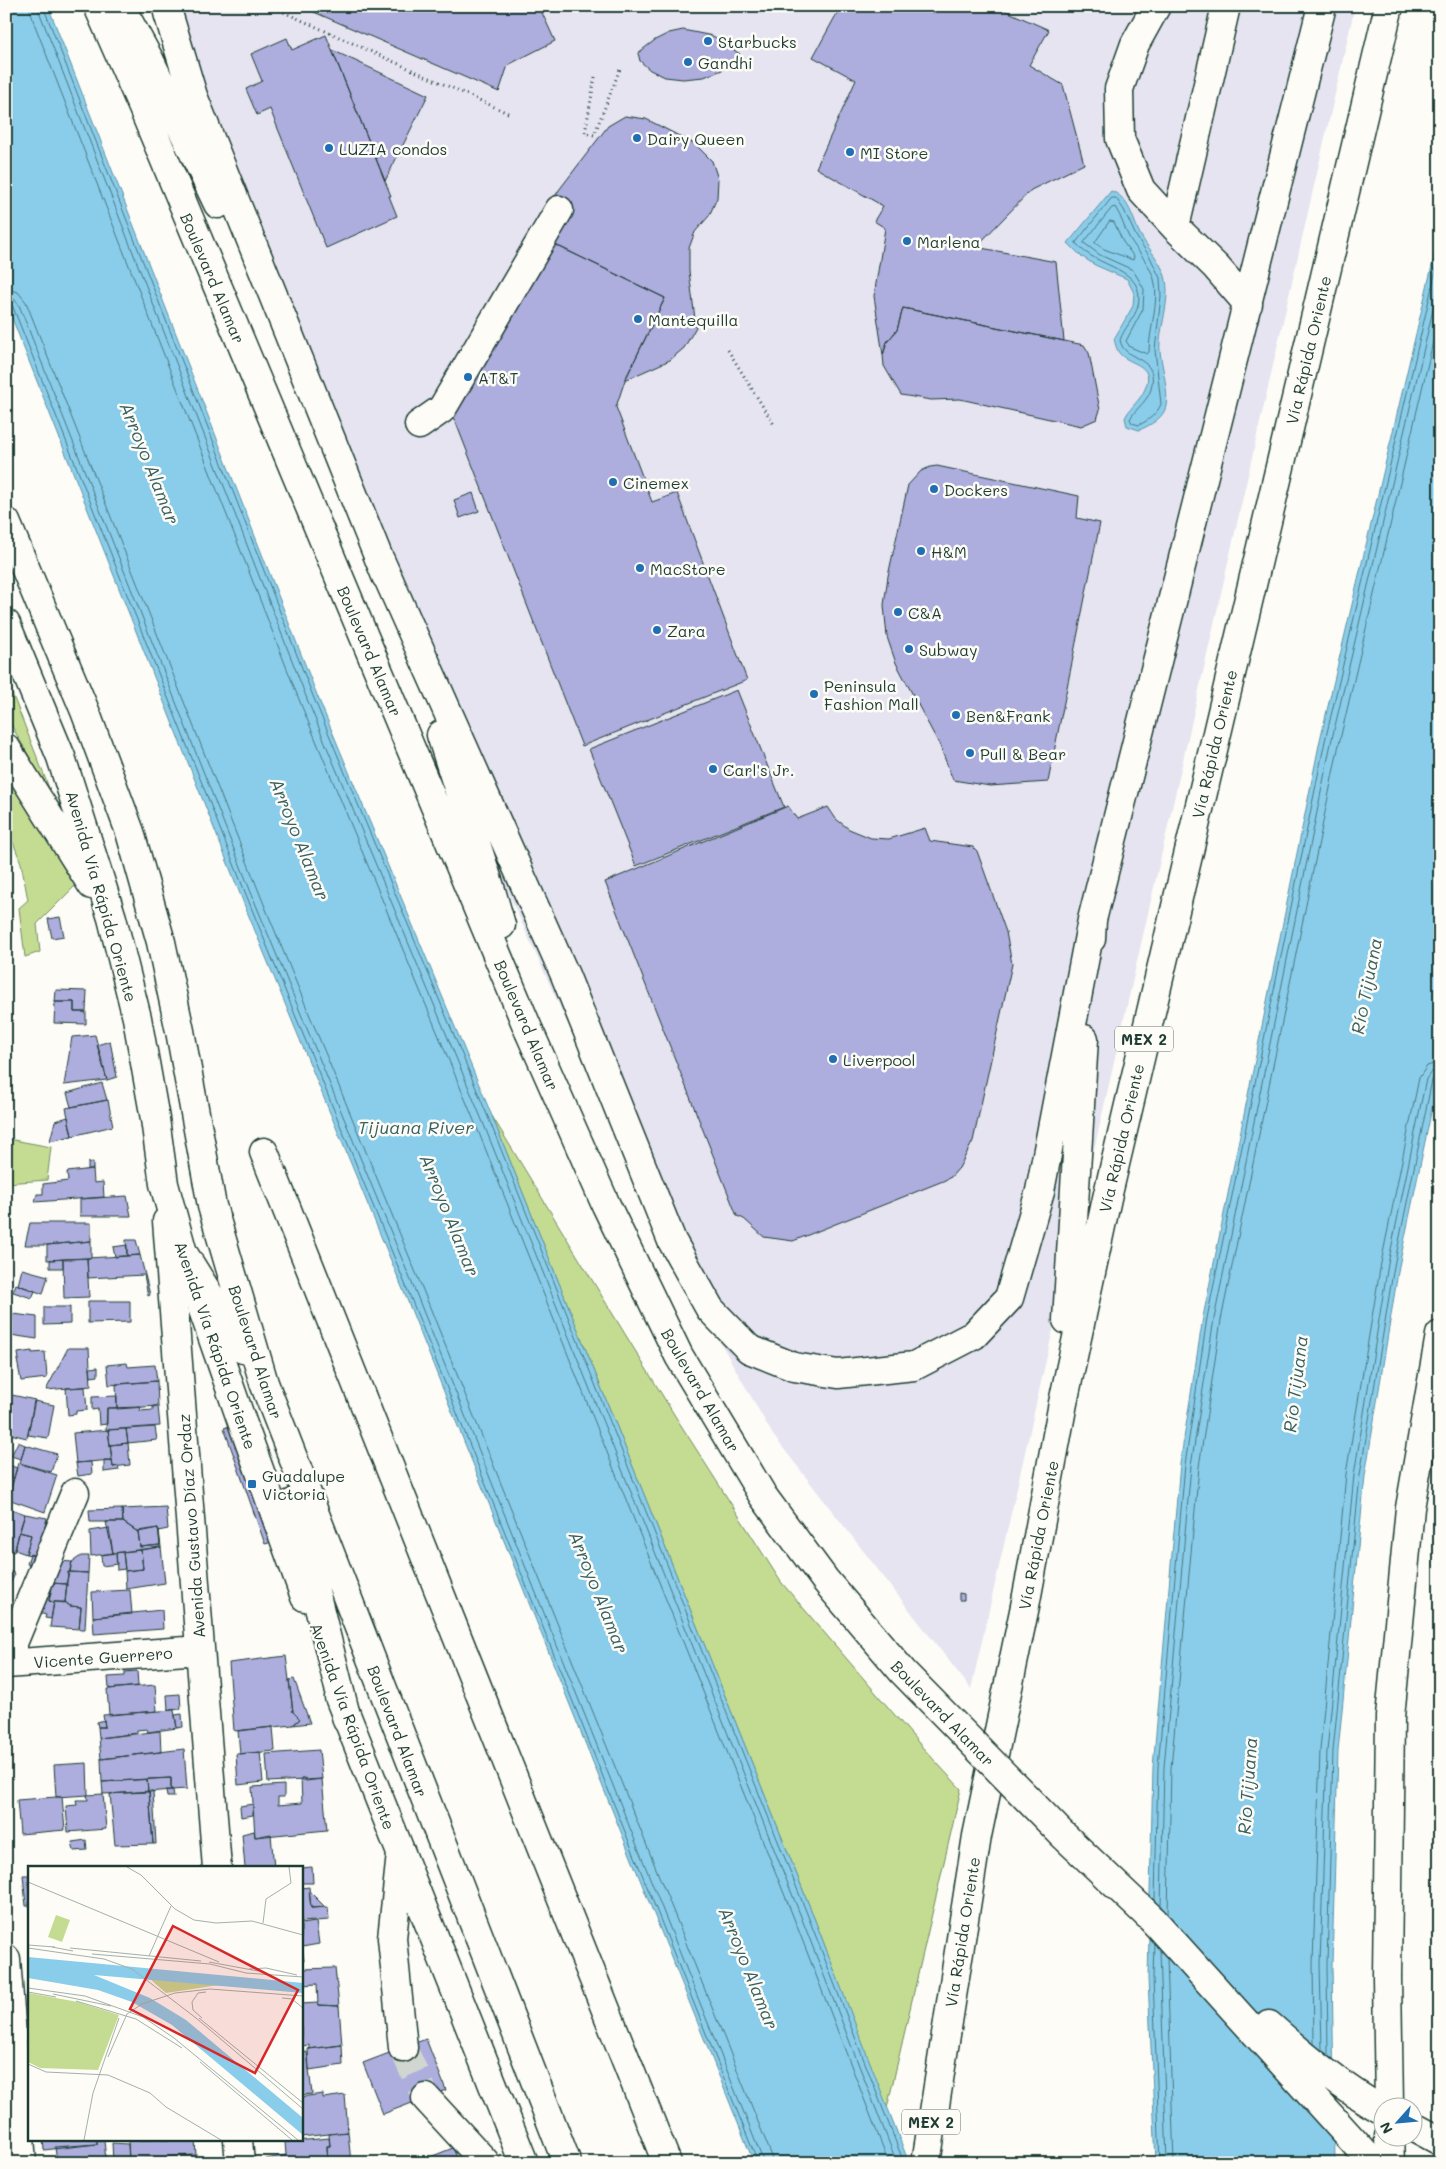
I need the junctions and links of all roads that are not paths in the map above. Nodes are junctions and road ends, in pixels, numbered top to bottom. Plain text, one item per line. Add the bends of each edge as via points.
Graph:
1 (98, 6) edge
2 (120, 6) edge
3 (168, 6) edge
4 (1156, 6) edge
5 (1226, 6) edge
6 (1322, 6) edge
7 (1389, 6) edge
8 (559, 210) dead end
9 (1175, 227) junction
10 (1248, 304) junction
11 (419, 425) dead end
12 (336, 453) junction
13 (6, 522) edge
14 (380, 560) junction
15 (6, 624) edge
16 (6, 748) edge
17 (112, 918) junction
18 (1092, 920) junction
19 (529, 1031) junction
20 (264, 1152) dead end
21 (164, 1184) junction
22 (183, 1253) junction
23 (1440, 1335) edge
24 (264, 1383) junction
25 (1063, 1403) junction
26 (76, 1493) dead end
27 (200, 1650) junction
28 (6, 1660) edge
29 (6, 1664) edge
30 (347, 1720) junction
31 (401, 1854) junction
32 (217, 1866) edge
33 (1152, 1920) junction
34 (6, 1960) edge
35 (402, 2048) tunnel mouth
36 (1389, 2096) edge
37 (426, 2098) tunnel mouth
38 (1374, 2105) edge
39 (1424, 2132) edge
40 (1440, 2141) edge
41 (238, 2142) edge
42 (1389, 2146) edge
43 (22, 2163) edge
44 (240, 2163) edge
45 (486, 2163) edge
46 (524, 2163) edge
47 (567, 2163) edge
48 (667, 2163) edge
49 (926, 2163) edge
50 (1373, 2163) edge
51 (1390, 2163) edge

1 - 19 main road, Boulevard Alamar
2 - 12 main road via 150,60
3 - 12 main road via 193,96
4 - 9 main road via 1135,44 1119,89 1120,139 1141,190
5 - 9 main road
6 - 10 main road
7 - 25 main road, Vía Rápida Oriente / MEX 2 via 1106,1198
8 - 11 main road via 442,409
9 - 10 main road
10 - 18 main road
12 - 14 main road
13 - 24 main road, Boulevard Alamar via 85,711 130,832 161,942 212,1206
14 - 18 main road via 565,975 672,1241 710,1309 749,1349 794,1367 838,1374 914,1366 974,1335 1009,1298 1040,1191
14 - 19 main road via 487,878
15 - 17 main road, Avenida Vía Rápida Oriente via 61,757
16 - 17 main road
17 - 21 main road, Avenida Vía Rápida Oriente via 137,1018 156,1119
18 - 25 main road
19 - 33 main road, Boulevard Alamar, bridge via 606,1205 679,1356 763,1496 825,1580 902,1672
20 - 48 main road
21 - 22 main road, Avenida Vía Rápida Oriente
21 - 27 main road, Avenida Gustavo Díaz Ordaz
22 - 24 main road
22 - 30 main road, Avenida Vía Rápida Oriente
23 - 36 main road via 1410,1508 1390,1717
24 - 30 main road
24 - 47 main road, Boulevard Alamar
25 - 49 main road, Vía Rápida Oriente / MEX 2 via 977,1836
26 - 28 main road
27 - 29 main road, Vicente Guerrero
27 - 32 main road, Avenida Gustavo Díaz Ordaz
30 - 31 main road, Avenida Vía Rápida Oriente
31 - 35 main road via 392,1938
31 - 46 main road, Avenida Vía Rápida Oriente
33 - 38 main road via 1292,2045
33 - 50 main road
34 - 43 main road
37 - 45 main road
39 - 40 main road
41 - 44 main road
42 - 51 main road

